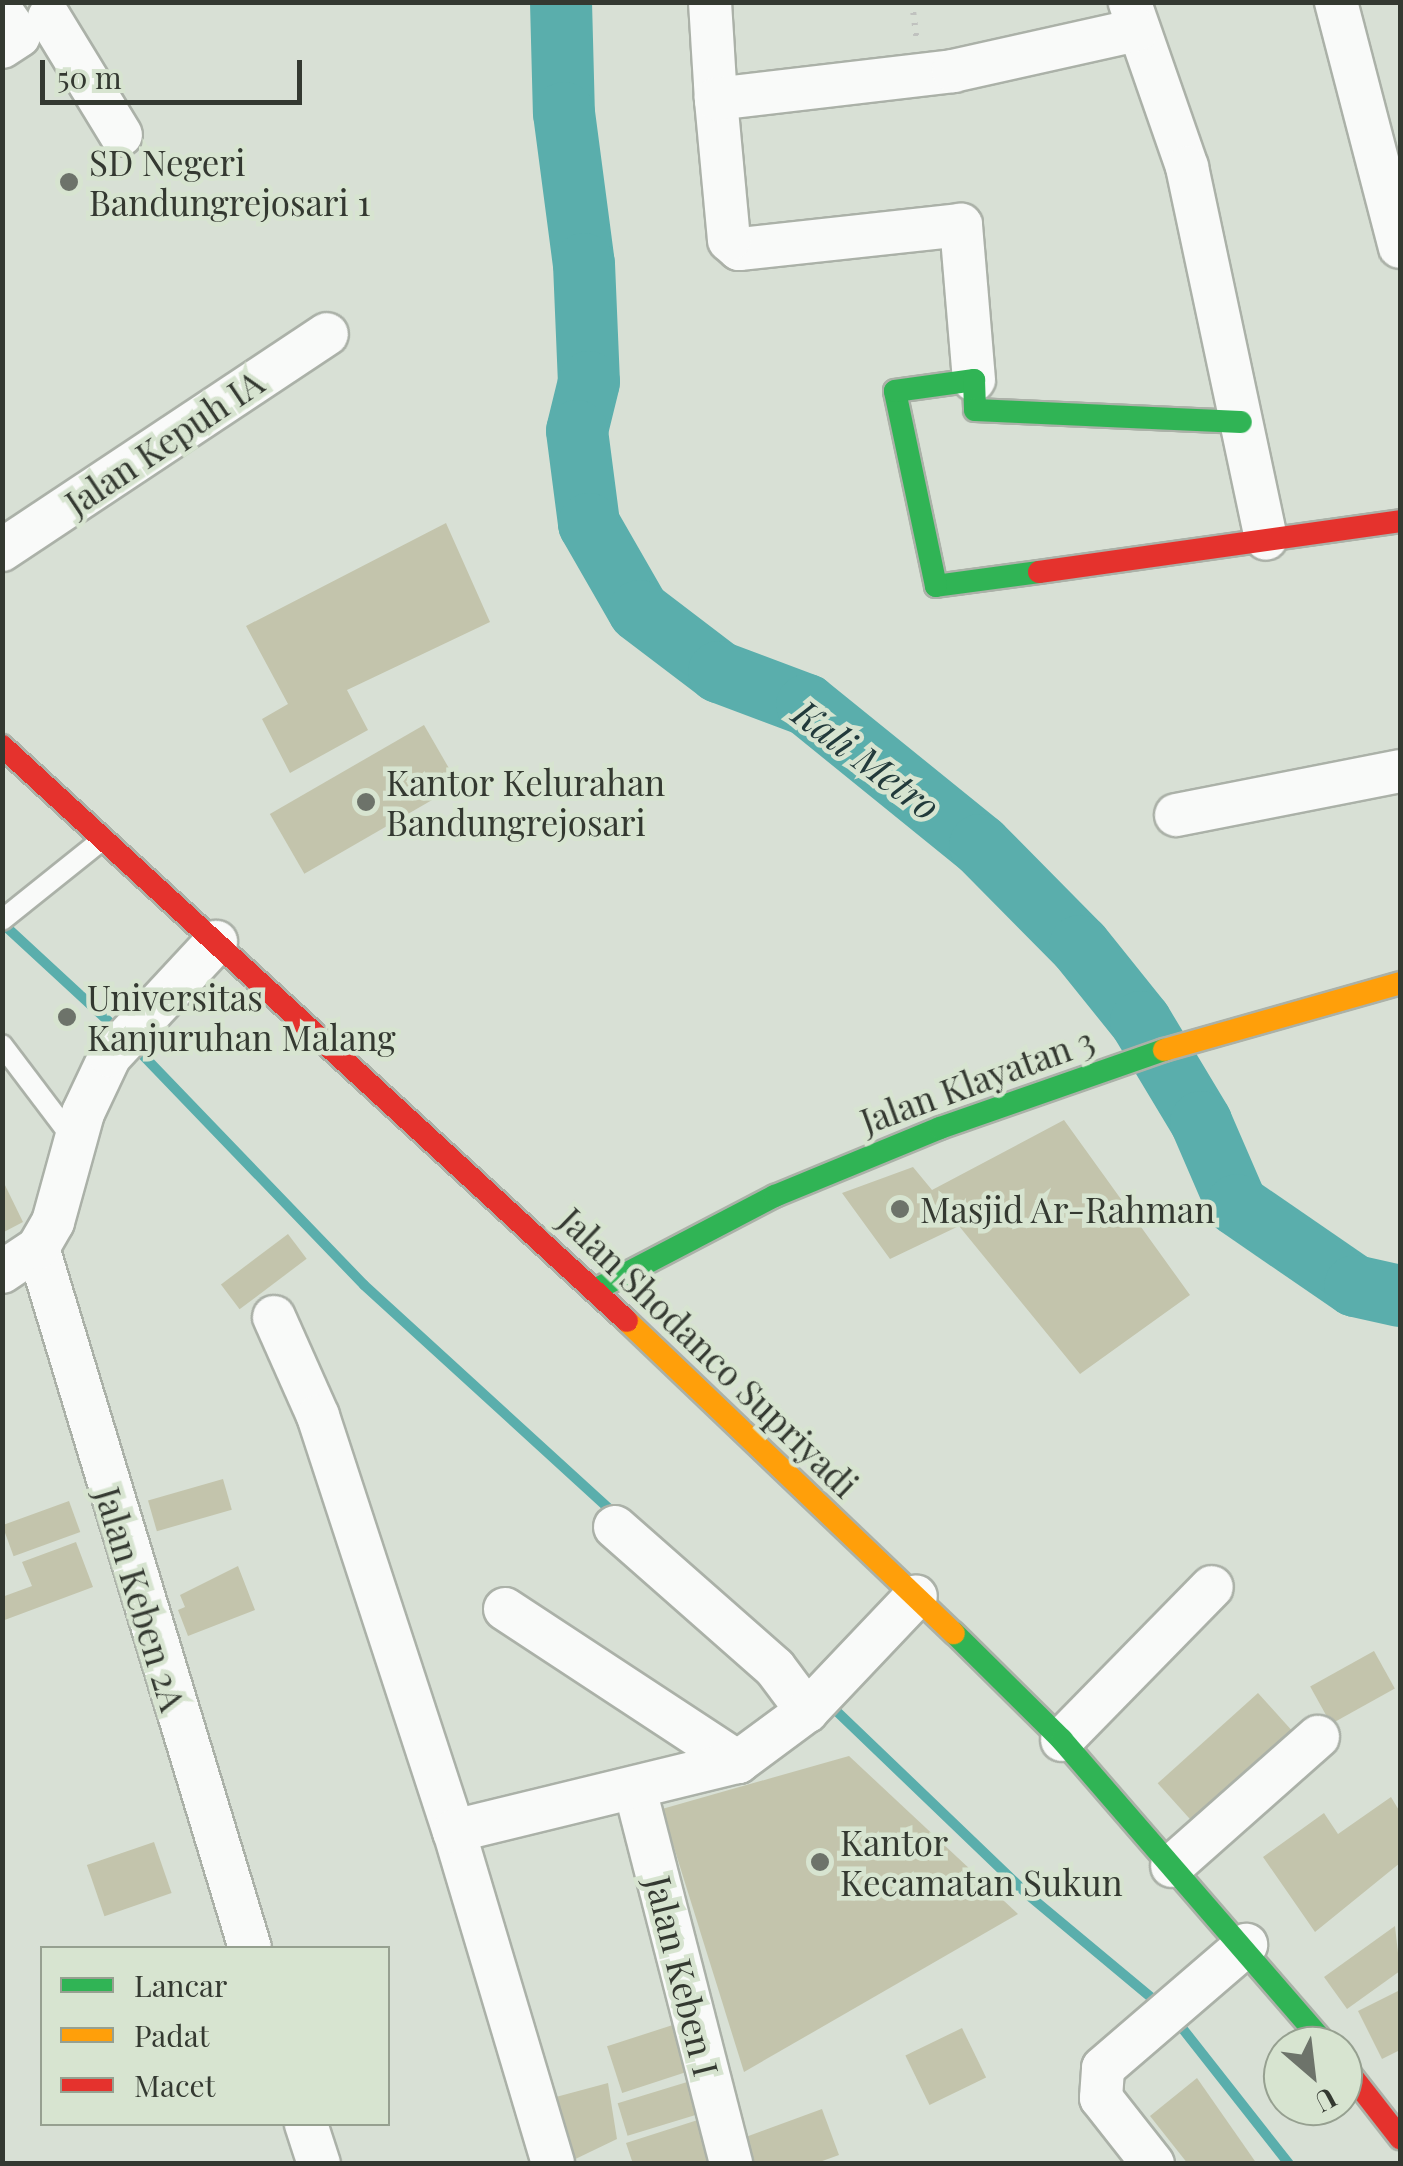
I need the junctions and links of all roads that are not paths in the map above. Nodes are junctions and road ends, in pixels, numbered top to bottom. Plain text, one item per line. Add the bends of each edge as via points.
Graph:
1 (710, 2) edge
2 (1336, 2) edge
3 (1134, 16) edge
4 (25, 25) edge
5 (716, 99) junction
6 (122, 135) dead end
7 (1399, 236) edge
8 (327, 334) dead end
9 (974, 380) junction
10 (1240, 422) junction
11 (1400, 521) edge
12 (1266, 539) junction
13 (2, 550) edge
14 (2, 746) edge
15 (1400, 770) edge
16 (1176, 815) dead end
17 (104, 838) junction
18 (2, 920) edge
19 (216, 942) junction
20 (1400, 983) edge
21 (2, 1045) edge
22 (77, 1145) junction
23 (38, 1248) junction
24 (2, 1272) edge
25 (595, 1290) junction
26 (274, 1317) dead end
27 (615, 1526) dead end
28 (1212, 1587) dead end
29 (916, 1596) junction
30 (505, 1609) dead end
31 (819, 1698) junction
32 (1318, 1737) dead end
33 (1062, 1740) junction
34 (738, 1762) junction
35 (636, 1789) junction
36 (454, 1831) junction
37 (1172, 1866) junction
38 (1246, 1945) junction
39 (249, 1946) edge
40 (1311, 2026) edge
41 (1363, 2091) edge
42 (307, 2126) edge
43 (1400, 2138) edge
44 (319, 2164) edge
45 (553, 2164) edge
46 (731, 2164) edge
47 (1153, 2164) edge

1 - 5 street
2 - 7 street
3 - 5 street via 953,72
3 - 10 street via 1187,167
4 - 6 street
5 - 9 street via 729,240 739,249 961,225
8 - 13 street, Jalan Kepuh IA
9 - 10 main road via 975,410
9 - 12 main road via 894,391 936,586
10 - 12 street
11 - 12 main road
14 - 17 main road, Jalan Shodanco Supriyadi
15 - 16 street
17 - 18 lane
17 - 19 main road, Jalan Shodanco Supriyadi
19 - 22 street via 110,1056 83,1113
19 - 25 main road, Jalan Shodanco Supriyadi
20 - 25 main road, Jalan Klayatan 3 via 1227,1028 1031,1094 775,1196
21 - 22 lane
22 - 23 street via 64,1199
23 - 24 street
23 - 39 street, Jalan Keben 2A
25 - 29 main road, Jalan Shodanco Supriyadi
26 - 36 street via 318,1416
27 - 31 street via 774,1668
28 - 33 street
29 - 31 street
29 - 33 main road, Jalan Shodanco Supriyadi
30 - 34 street
31 - 34 street
32 - 37 street
33 - 37 main road, Jalan Shodanco Supriyadi
34 - 35 street
35 - 36 street
35 - 46 street, Jalan Keben I
36 - 45 street
37 - 38 main road, Jalan Shodanco Supriyadi
38 - 40 main road, Jalan Shodanco Supriyadi
38 - 47 street via 1103,2068 1101,2098
41 - 43 main road
42 - 44 street

